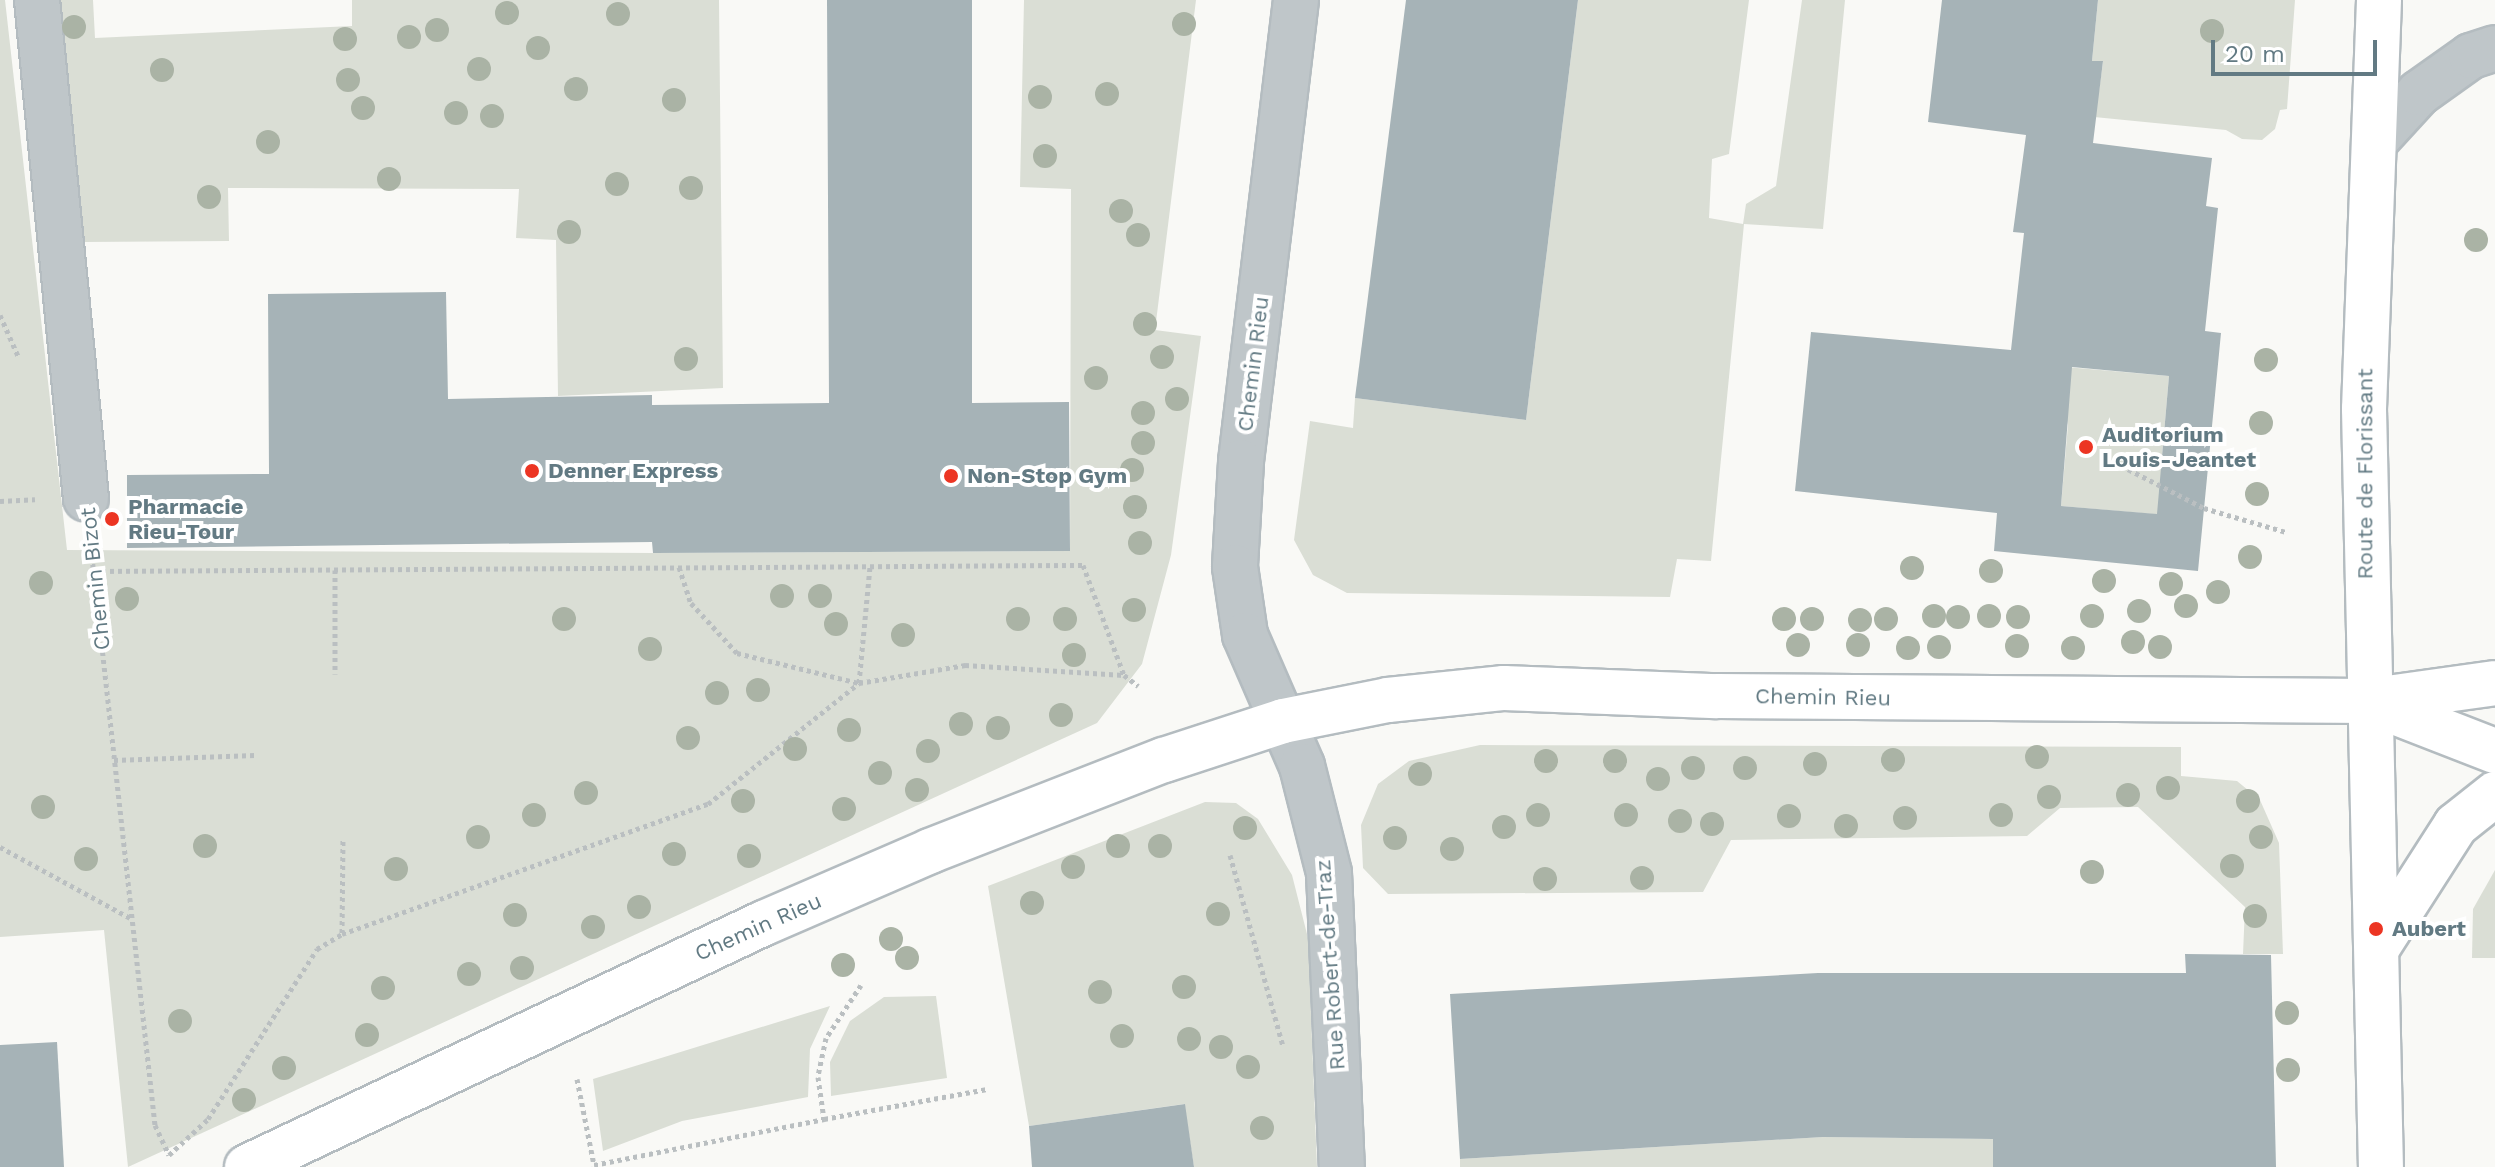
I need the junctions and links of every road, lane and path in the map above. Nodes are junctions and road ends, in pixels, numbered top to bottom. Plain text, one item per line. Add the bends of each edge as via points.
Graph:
1 (37, 0) edge
2 (1296, 0) edge
3 (2379, 0) edge
4 (2495, 48) edge
5 (2374, 142) junction
6 (2114, 462) dead end
7 (68, 499) junction
8 (0, 501) edge
9 (2286, 532) dead end
10 (870, 566) junction
11 (679, 567) junction
12 (335, 570) junction
13 (94, 571) junction
14 (335, 674) dead end
15 (1124, 675) junction
16 (859, 683) junction
17 (2495, 683) edge
18 (1138, 686) dead end
19 (2366, 701) junction
20 (1283, 721) junction
21 (2495, 751) edge
22 (255, 755) dead end
23 (114, 760) junction
24 (2495, 794) edge
25 (343, 838) dead end
26 (0, 847) edge
27 (1230, 855) dead end
28 (131, 919) junction
29 (342, 934) junction
30 (2377, 948) junction
31 (861, 985) dead end
32 (1284, 1052) dead end
33 (577, 1079) dead end
34 (987, 1089) dead end
35 (824, 1119) junction
36 (247, 1167) edge
37 (1342, 1167) edge
38 (2381, 1167) edge

1 - 7 street, Chemin Bizot
2 - 20 street, Chemin Rieu via 1241,462 1235,567 1245,635
3 - 5 main road, Route de Florissant
4 - 5 street via 2471,56 2419,93
5 - 19 main road, Route de Florissant via 2364,393
6 - 9 path via 2204,508
7 - 8 path
7 - 13 path, Chemin Bizot
10 - 11 path
10 - 15 path via 1083,565
10 - 16 path
11 - 12 path
11 - 16 path via 691,603 737,653
12 - 13 path
12 - 14 path
13 - 23 path, Chemin Bizot
15 - 16 path via 965,665
15 - 18 path
16 - 29 path via 708,804
17 - 19 main road
19 - 20 main road, Chemin Rieu via 1717,696 1504,688 1388,700
19 - 21 main road
19 - 30 main road, Route de Florissant
20 - 36 main road, Chemin Rieu via 1164,760 930,851 764,923
20 - 37 street, Rue Robert-de-Traz via 1302,766 1329,873
22 - 23 path
23 - 28 path, Chemin Bizot
24 - 30 main road via 2447,836
25 - 29 path
26 - 28 path
27 - 32 path
28 - 29 path, Chemin Bizot via 155,1125 169,1155 208,1119 317,949
30 - 38 main road, Route de Florissant
31 - 35 path via 826,1038 818,1077
33 - 35 path via 594,1165
34 - 35 path

